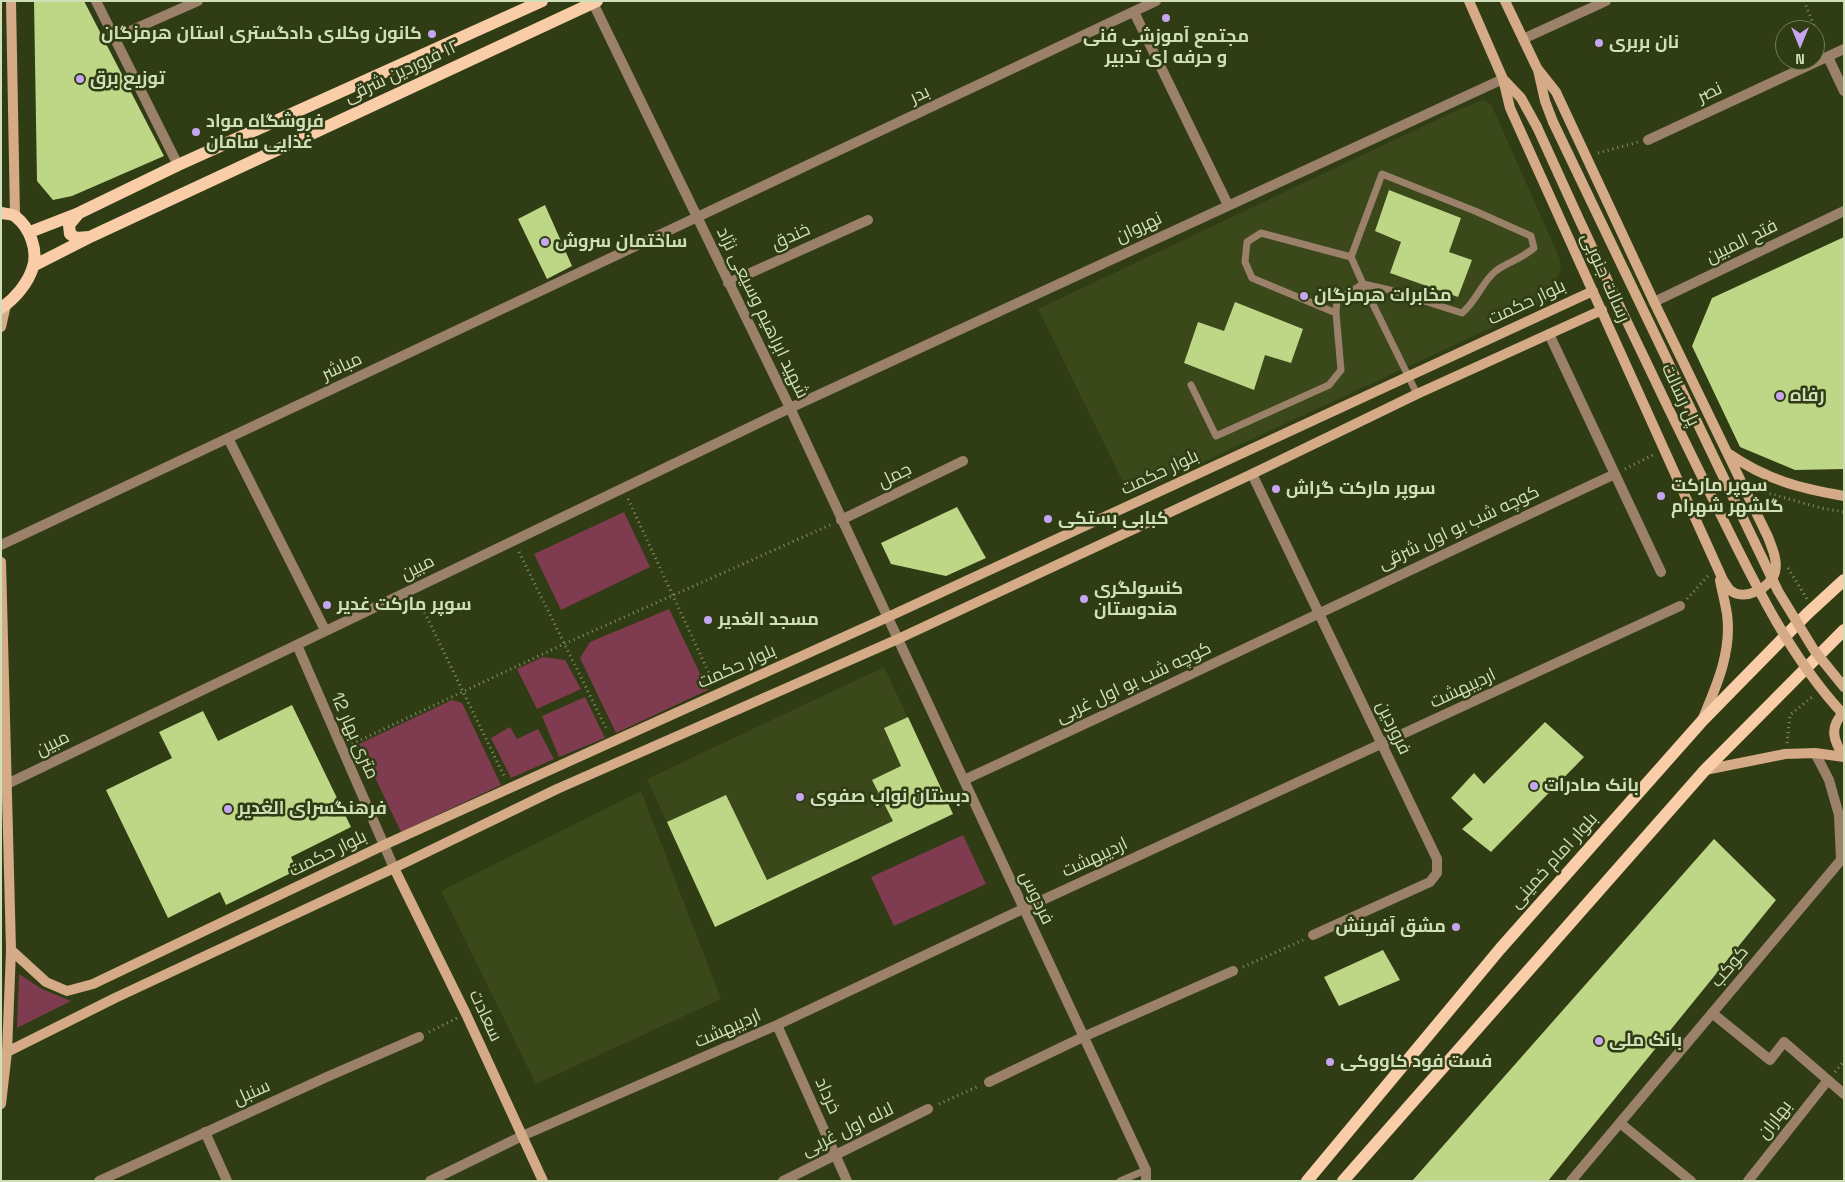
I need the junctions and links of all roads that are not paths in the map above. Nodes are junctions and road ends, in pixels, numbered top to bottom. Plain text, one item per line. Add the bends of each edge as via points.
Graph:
1 (11, 1) edge
2 (96, 1) edge
3 (198, 1) edge
4 (542, 1) edge
5 (1156, 1) edge
6 (1469, 1) edge
7 (1505, 1) edge
8 (1606, 1) edge
9 (595, 2) edge
10 (1134, 12) junction
11 (114, 38) junction
12 (1523, 39) junction
13 (1844, 49) edge
14 (1828, 57) junction
15 (1537, 68) junction
16 (1503, 79) junction
17 (1844, 91) edge
18 (1648, 140) road end
19 (178, 165) junction
20 (1228, 205) junction
21 (1844, 211) edge
22 (1, 213) edge
23 (79, 213) junction
24 (15, 216) junction
25 (698, 218) junction
26 (868, 220) dead end
27 (30, 232) junction
28 (92, 236) junction
29 (1351, 257) junction
30 (33, 266) junction
31 (728, 282) junction
32 (1362, 284) junction
33 (1593, 290) junction
34 (1654, 302) junction
35 (4, 306) edge
36 (1602, 310) junction
37 (1336, 313) junction
38 (1, 327) edge
39 (1550, 334) junction
40 (1408, 376) junction
41 (1191, 386) dead end
42 (1416, 394) junction
43 (790, 408) junction
44 (228, 438) junction
45 (1728, 453) junction
46 (963, 461) dead end
47 (1252, 474) junction
48 (1615, 474) junction
49 (1844, 496) edge
50 (841, 520) junction
51 (1, 545) edge
52 (1, 562) edge
53 (1717, 567) junction
54 (1661, 572) dead end
55 (1844, 580) edge
56 (1680, 606) road end
57 (1317, 613) junction
58 (888, 617) junction
59 (325, 630) junction
60 (1844, 630) edge
61 (898, 639) junction
62 (297, 644) junction
63 (1844, 687) edge
64 (1844, 714) edge
65 (1703, 720) junction
66 (1382, 744) junction
67 (1815, 753) junction
68 (1844, 757) edge
69 (1705, 770) junction
70 (964, 780) junction
71 (7, 784) junction
72 (384, 845) junction
73 (1842, 861) edge
74 (394, 868) junction
75 (1023, 909) junction
76 (1313, 935) road end
77 (11, 950) junction
78 (1233, 971) road end
79 (1712, 1013) junction
80 (777, 1025) junction
81 (420, 1037) road end
82 (1083, 1037) junction
83 (7, 1052) junction
84 (1828, 1080) junction
85 (989, 1082) road end
86 (1844, 1094) edge
87 (1, 1104) edge
88 (928, 1109) road end
89 (1620, 1123) junction
90 (205, 1132) junction
91 (522, 1136) junction
92 (835, 1154) junction
93 (1146, 1176) edge
94 (99, 1181) edge
95 (227, 1181) edge
96 (430, 1181) edge
97 (542, 1181) edge
98 (783, 1181) edge
99 (847, 1181) edge
100 (1120, 1181) edge
101 (1307, 1181) edge
102 (1343, 1181) edge
103 (1571, 1181) edge
104 (1691, 1181) edge
105 (1748, 1181) edge

1 - 24 street
2 - 11 street
3 - 11 street
4 - 19 main road, ١٢ فروردین شرقی
5 - 10 street, بدر
6 - 16 street, رسالت جنوبی
7 - 12 street, رسالت جنوبی
8 - 12 street
9 - 25 street, شهید ابراهیم وسیعی نژاد
9 - 28 main road, ١٢ فروردین شرقی
10 - 20 street
10 - 25 street, بدر
11 - 19 street
12 - 15 street, رسالت جنوبی
13 - 14 street, نصر
14 - 17 street
14 - 18 street, نصر
15 - 34 street, رسالت جنوبی via 1556,92
15 - 63 street, پل رسالت, bridge via 1553,122 1774,584 1814,650
16 - 20 street, نهروان
16 - 33 street, رسالت جنوبی via 1510,108
16 - 64 street, پل رسالت, bridge via 1521,98 1537,128 1675,422 1776,621 1809,673
19 - 23 main road, ١٢ فروردین شرقی
20 - 43 street, نهروان
21 - 34 street, فتح المبین
22 - 24 main road
23 - 27 main road, ١٢ فروردین شرقی
23 - 28 main road via 69,225 70,234 76,238
24 - 27 main road
25 - 31 street, شهید ابراهیم وسیعی نژاد
25 - 44 street, مباشر
26 - 31 street, خندق
27 - 30 main road
28 - 30 main road, ١٢ فروردین شرقی
29 - 32 lane
29 - 32 lane via 1382,174 1531,236 1534,248 1524,257 1496,271 1471,306 1462,313
29 - 37 lane via 1261,233 1247,242 1245,262 1252,278
30 - 35 main road via 23,286
31 - 43 street, شهید ابراهیم وسیعی نژاد
32 - 37 lane via 1337,300
32 - 40 lane
33 - 36 street, رسالت جنوبی
33 - 40 street, بلوار حکمت
34 - 45 street, رسالت جنوبی
35 - 38 street
36 - 39 street, بلوار حکمت
36 - 53 street, رسالت جنوبی
37 - 41 lane via 1341,370 1328,386 1216,436
39 - 42 street, بلوار حکمت
39 - 48 street
40 - 42 lane
40 - 58 street, بلوار حکمت
42 - 47 street, بلوار حکمت
43 - 50 street, شهید ابراهیم وسیعی نژاد
43 - 59 street, مبین
44 - 51 street, مباشر
44 - 59 street
45 - 49 street via 1760,474
45 - 53 street, رسالت جنوبی via 1768,537 1776,560 1775,571 1772,580 1748,594 1730,590
46 - 50 street, جمل
47 - 57 street, فروردین
47 - 61 street, بلوار حکمت
48 - 54 street
48 - 57 street, کوچه شب بو اول شرقی
50 - 58 street, شهید ابراهیم وسیعی نژاد
52 - 71 street
53 - 65 street via 1728,635 1717,685
55 - 65 main road, بلوار امام خمینی
56 - 66 street, اردیبهشت
57 - 66 street, فروردین
57 - 70 street, کوچه شب بو اول غربی
58 - 61 street, شهید ابراهیم وسیعی نژاد
58 - 72 street, بلوار حکمت
59 - 62 street, مبین
60 - 69 main road
61 - 70 street, فردوس
61 - 74 street, بلوار حکمت via 557,789
62 - 71 street, مبین
62 - 72 street, 12 متری بهار
64 - 68 street via 1834,729
65 - 101 main road, بلوار امام خمینی via 1500,949
66 - 75 street, اردیبهشت
66 - 76 street, فروردین via 1438,860 1436,873 1430,882
67 - 68 street
67 - 69 street via 1785,754
67 - 73 street, کوکب via 1829,780 1839,815
69 - 102 main road
70 - 75 street, فردوس
71 - 77 street
72 - 74 street, 12 متری بهار
72 - 77 street, بلوار حکمت via 93,984 67,991 46,982
73 - 79 street, کوکب
74 - 83 street, بلوار حکمت
74 - 91 street, سعادت
75 - 80 street, اردیبهشت
75 - 82 street, فردوس
77 - 83 street
78 - 82 street
79 - 84 street via 1770,1060 1784,1042
79 - 89 street, کوکب
80 - 91 street, اردیبهشت
80 - 92 street, خرداد
81 - 90 street, سنبل
82 - 85 street
82 - 93 street, فردوس
83 - 87 street
84 - 86 street
84 - 105 street, بهاران
88 - 92 street, لاله اول غربی
89 - 103 street, کوکب
89 - 104 street
90 - 94 street, سنبل
90 - 95 street
91 - 96 street, اردیبهشت
91 - 97 street, سعادت
92 - 98 street, لاله اول غربی
92 - 99 street, خرداد
93 - 100 lane

